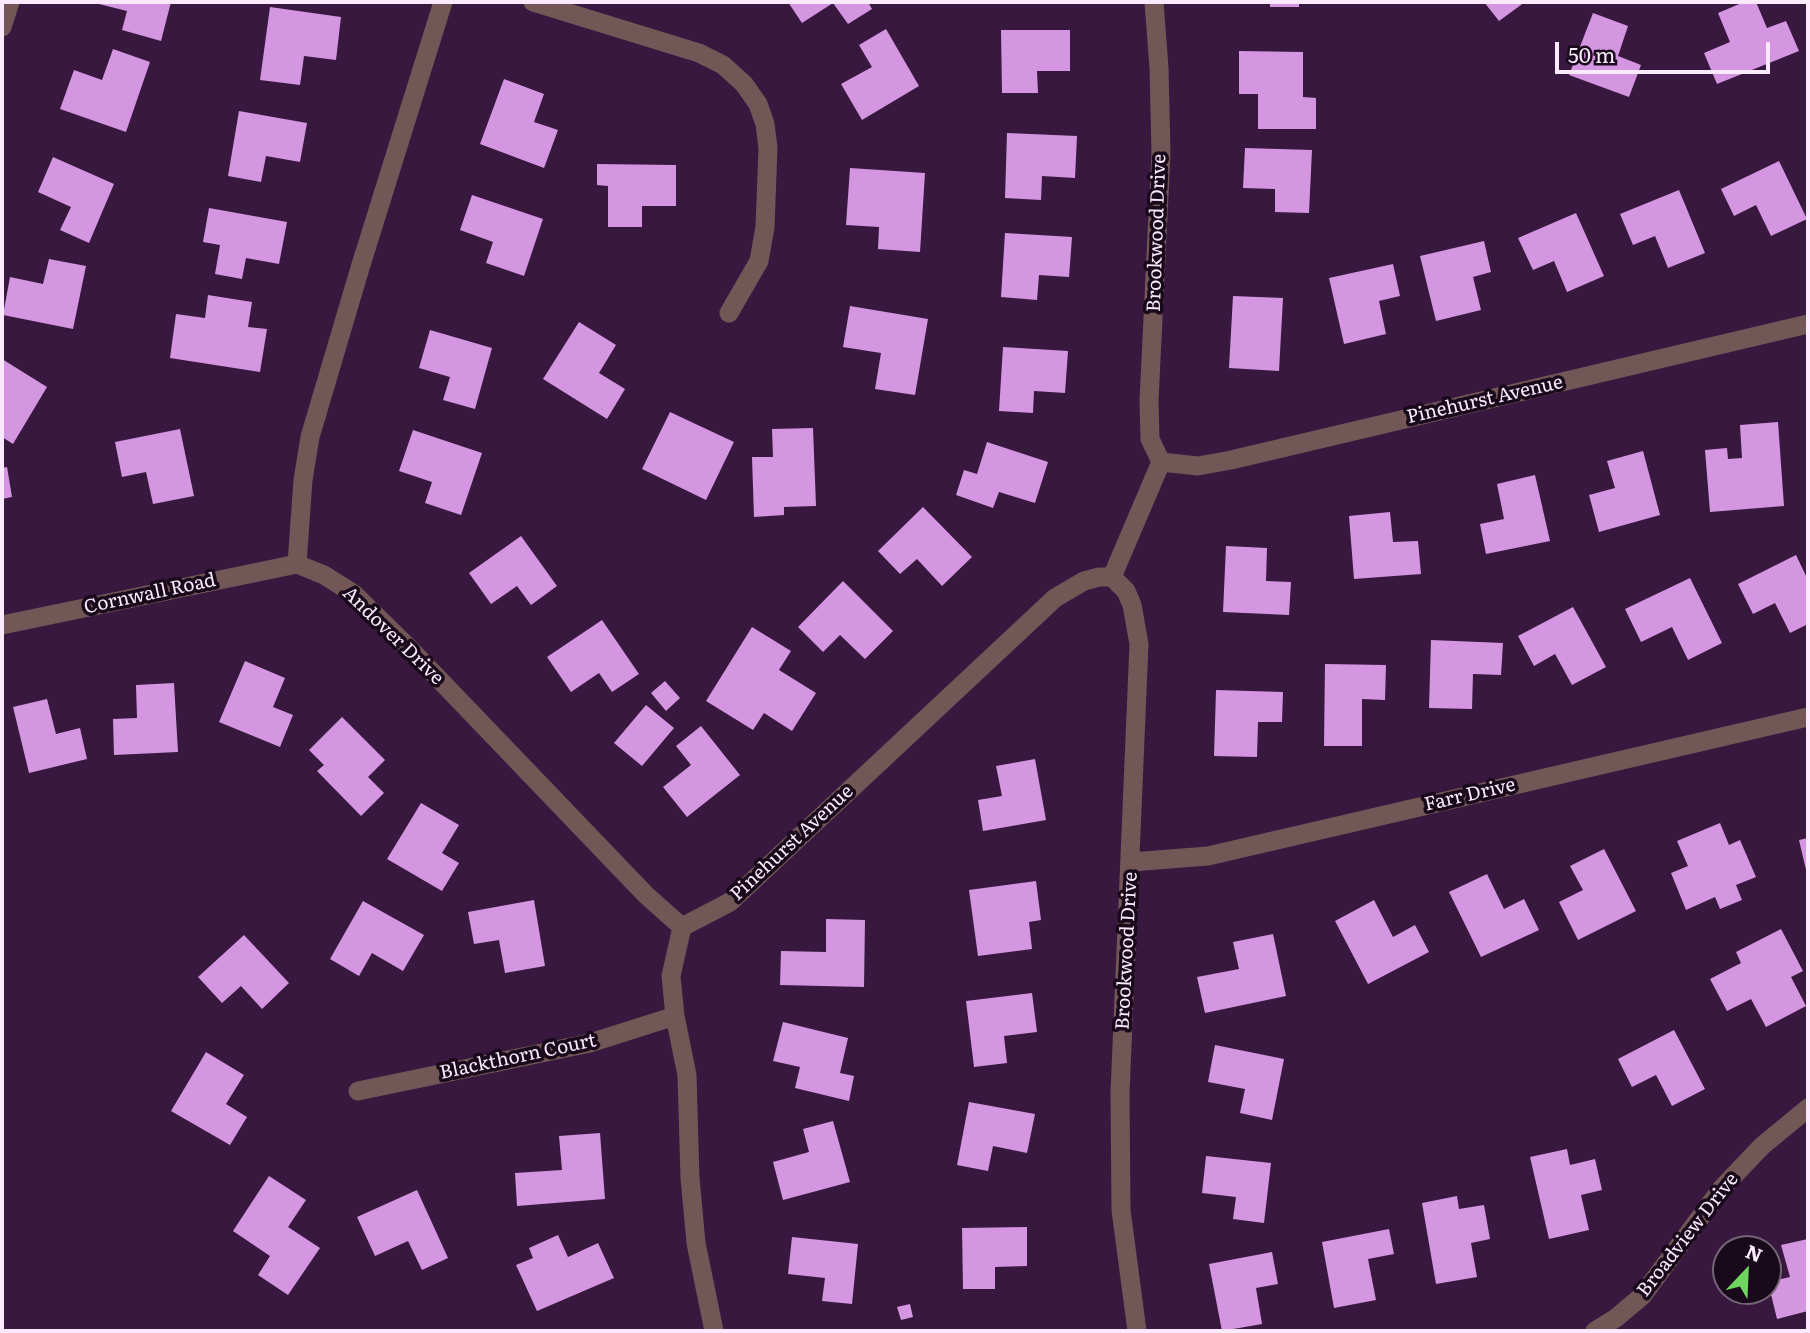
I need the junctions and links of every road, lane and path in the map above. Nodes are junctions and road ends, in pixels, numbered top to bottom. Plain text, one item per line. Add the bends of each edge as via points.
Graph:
1 (10, 2) edge
2 (443, 2) edge
3 (533, 2) edge
4 (1154, 2) edge
5 (2, 27) edge
6 (729, 313) dead end
7 (1808, 324) edge
8 (1161, 462) junction
9 (297, 564) junction
10 (1112, 578) junction
11 (2, 625) edge
12 (1808, 717) edge
13 (1131, 862) junction
14 (682, 927) junction
15 (675, 1016) junction
16 (358, 1091) dead end
17 (1808, 1108) edge
18 (714, 1331) edge
19 (1137, 1331) edge
20 (1595, 1331) edge

1 - 5 street
2 - 9 street via 310,436
3 - 6 street via 699,52 723,65 758,104 768,148 765,227 759,261
4 - 8 street, Brookwood Drive via 1161,153 1150,427 1153,449
7 - 8 street, Pinehurst Avenue via 1231,460 1198,466
8 - 10 street
9 - 11 street, Cornwall Road
9 - 14 street, Andover Drive via 354,594
10 - 13 street, Brookwood Drive via 1126,591 1132,605 1139,644
10 - 14 street, Pinehurst Avenue via 1084,581 1055,598 730,902
12 - 13 street, Farr Drive via 1208,856
13 - 19 street, Brookwood Drive via 1120,1094 1121,1197
14 - 15 street via 671,976
15 - 16 street, Blackthorn Court via 590,1043
15 - 18 street via 687,1075 696,1242
17 - 20 street, Broadview Drive via 1762,1146 1722,1188 1642,1296

